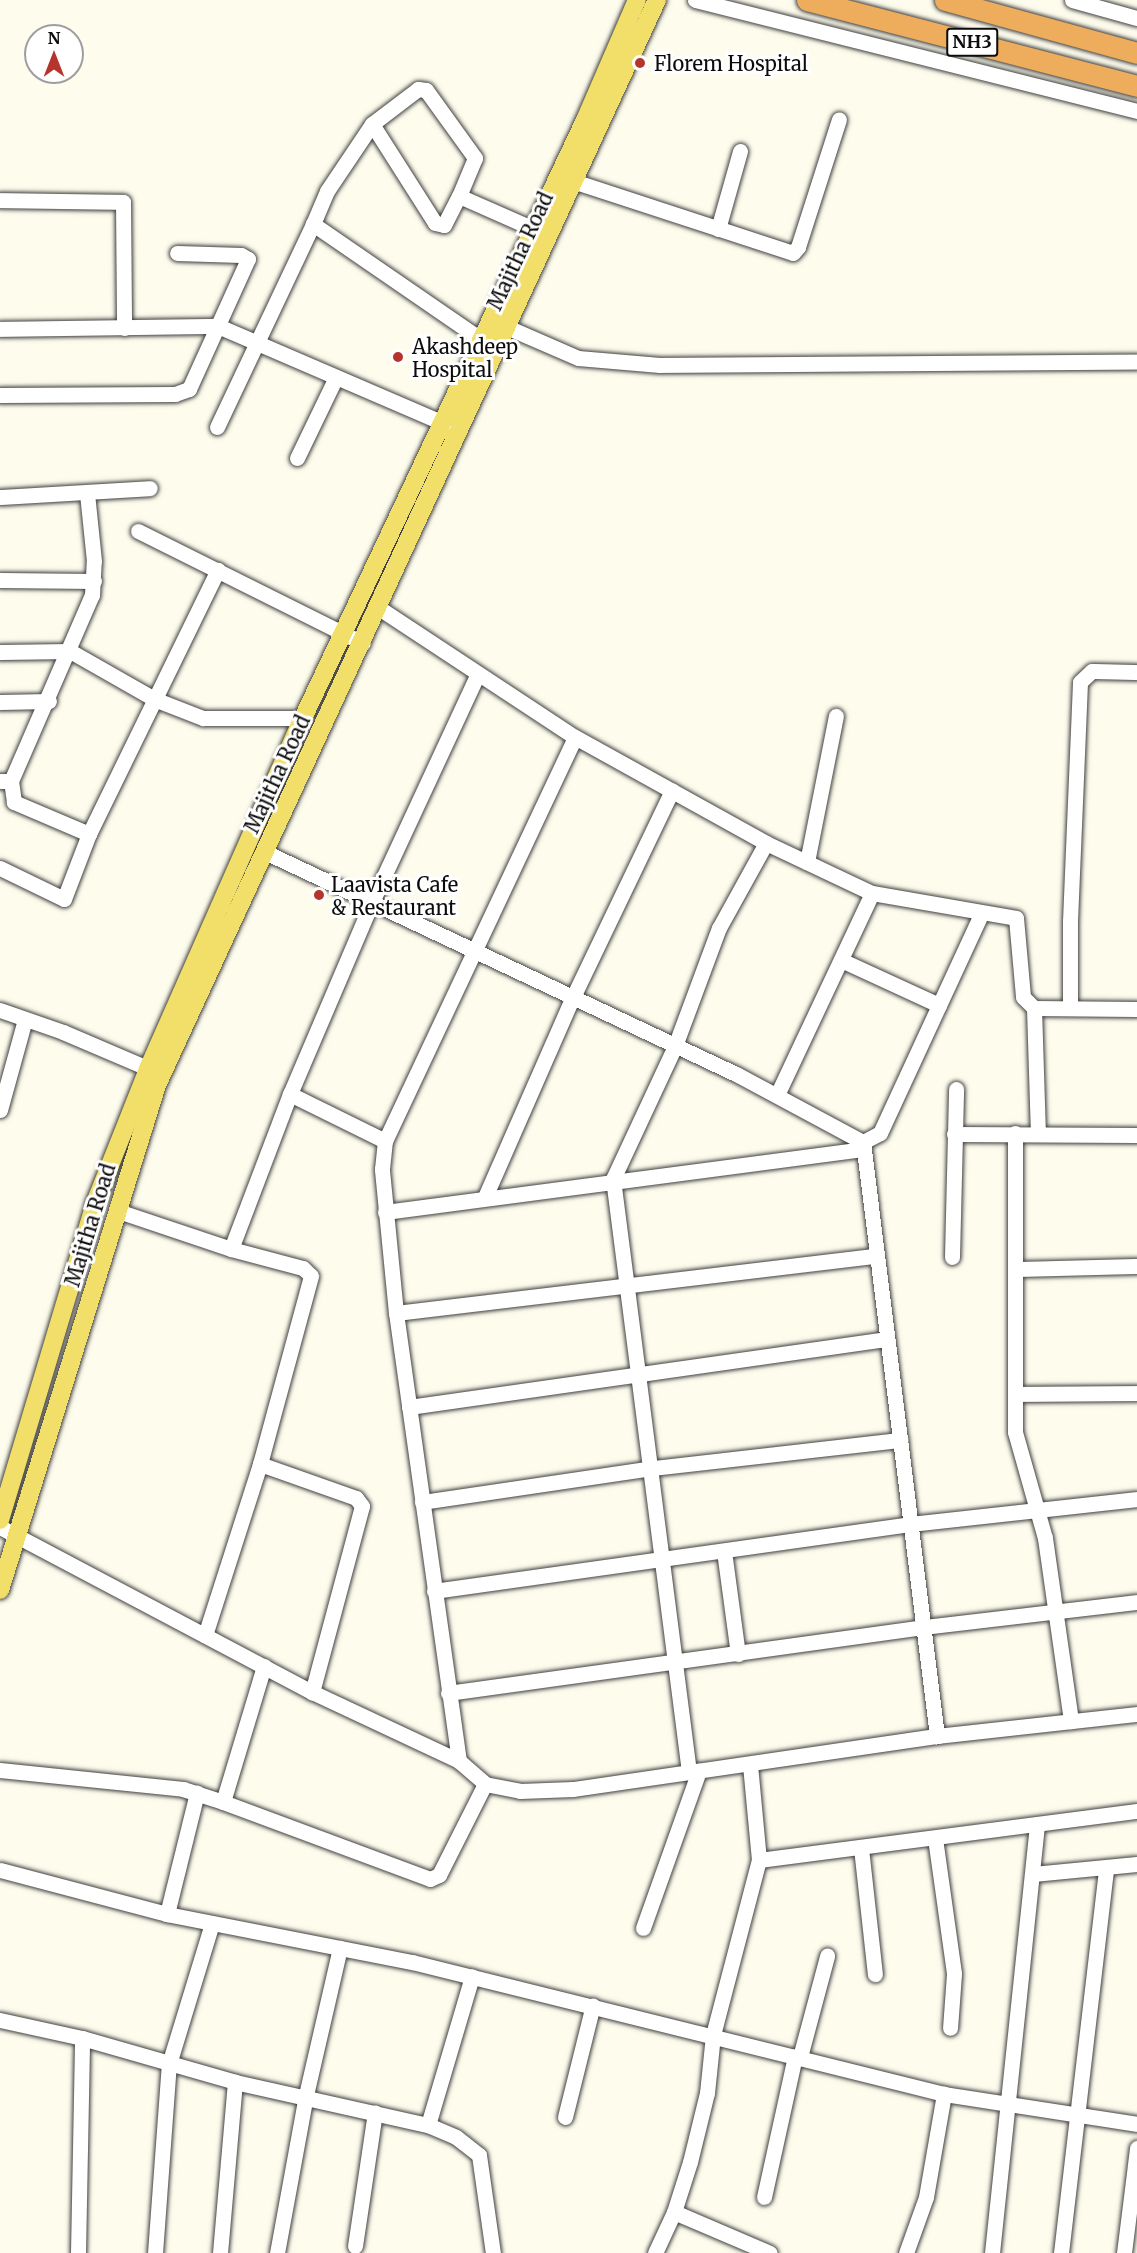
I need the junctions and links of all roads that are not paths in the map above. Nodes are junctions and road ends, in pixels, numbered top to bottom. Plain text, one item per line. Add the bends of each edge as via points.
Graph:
1 (637, 0) edge
2 (657, 0) edge
3 (695, 0) edge
4 (807, 0) edge
5 (945, 0) edge
6 (1072, 0) edge
7 (1137, 18) edge
8 (1137, 53) edge
9 (1137, 86) edge
10 (1137, 111) edge
11 (839, 119) dead end
12 (372, 124) junction
13 (740, 151) dead end
14 (576, 182) junction
15 (459, 196) junction
16 (0, 200) edge
17 (312, 224) junction
18 (533, 229) junction
19 (718, 229) junction
20 (551, 237) junction
21 (177, 253) dead end
22 (218, 326) junction
23 (124, 328) junction
24 (509, 328) junction
25 (0, 329) edge
26 (481, 339) junction
27 (259, 344) junction
28 (498, 352) junction
29 (1137, 362) edge
30 (336, 377) junction
31 (0, 395) edge
32 (440, 422) junction
33 (217, 427) dead end
34 (461, 430) junction
35 (297, 458) dead end
36 (150, 488) dead end
37 (87, 493) junction
38 (0, 497) edge
39 (138, 531) dead end
40 (218, 570) junction
41 (0, 580) edge
42 (94, 581) junction
43 (379, 608) junction
44 (344, 633) junction
45 (363, 642) junction
46 (70, 651) junction
47 (0, 652) edge
48 (1137, 672) edge
49 (477, 676) junction
50 (154, 699) junction
51 (49, 701) junction
52 (0, 702) edge
53 (836, 716) dead end
54 (303, 718) junction
55 (575, 736) junction
56 (6, 781) edge
57 (672, 790) junction
58 (89, 834) junction
59 (766, 843) junction
60 (265, 852) junction
61 (807, 862) junction
62 (0, 868) edge
63 (872, 893) junction
64 (370, 904) junction
65 (981, 914) junction
66 (473, 951) junction
67 (841, 960) junction
68 (573, 997) junction
69 (939, 1005) junction
70 (1034, 1008) junction
71 (1070, 1008) junction
72 (1137, 1009) edge
73 (0, 1010) edge
74 (26, 1019) junction
75 (675, 1046) junction
76 (155, 1072) junction
77 (956, 1089) dead end
78 (290, 1094) junction
79 (777, 1095) junction
80 (0, 1110) edge
81 (1015, 1133) junction
82 (954, 1134) junction
83 (1038, 1134) junction
84 (1137, 1135) edge
85 (385, 1141) junction
86 (862, 1145) junction
87 (614, 1179) junction
88 (485, 1197) junction
89 (118, 1211) junction
90 (385, 1212) junction
91 (231, 1249) junction
92 (876, 1256) junction
93 (952, 1257) dead end
94 (1137, 1266) edge
95 (1016, 1269) junction
96 (630, 1284) junction
97 (396, 1313) junction
98 (887, 1339) junction
99 (641, 1377) junction
100 (1017, 1394) junction
101 (1137, 1394) edge
102 (409, 1407) junction
103 (900, 1440) junction
104 (260, 1464) junction
105 (653, 1468) junction
106 (1137, 1499) edge
107 (422, 1502) junction
108 (25, 1511) junction
109 (1, 1512) edge
110 (1040, 1513) junction
111 (911, 1524) junction
112 (0, 1527) edge
113 (17, 1535) junction
114 (724, 1551) junction
115 (664, 1559) junction
116 (0, 1590) edge
117 (434, 1591) junction
118 (1137, 1602) edge
119 (1054, 1613) junction
120 (924, 1627) junction
121 (205, 1635) junction
122 (738, 1654) junction
123 (678, 1662) junction
124 (264, 1666) junction
125 (312, 1692) junction
126 (448, 1693) junction
127 (1137, 1714) edge
128 (1071, 1721) junction
129 (938, 1736) junction
130 (459, 1761) junction
131 (750, 1764) junction
132 (0, 1770) edge
133 (694, 1772) junction
134 (485, 1784) junction
135 (197, 1793) junction
136 (223, 1802) junction
137 (1137, 1811) edge
138 (1037, 1824) junction
139 (935, 1838) junction
140 (861, 1848) junction
141 (759, 1860) junction
142 (1137, 1864) edge
143 (0, 1869) edge
144 (1106, 1869) junction
145 (1033, 1874) junction
146 (166, 1914) junction
147 (212, 1923) junction
148 (643, 1928) dead end
149 (340, 1948) junction
150 (828, 1956) dead end
151 (875, 1974) dead end
152 (472, 1976) junction
153 (593, 2005) junction
154 (0, 2020) edge
155 (950, 2028) dead end
156 (714, 2035) junction
157 (82, 2038) junction
158 (797, 2056) junction
159 (169, 2064) junction
160 (235, 2082) junction
161 (944, 2094) junction
162 (306, 2095) junction
163 (1007, 2103) junction
164 (375, 2112) junction
165 (1076, 2112) junction
166 (565, 2117) dead end
167 (1137, 2124) edge
168 (428, 2125) junction
169 (1137, 2148) edge
170 (764, 2197) dead end
171 (674, 2212) junction
172 (355, 2246) dead end
173 (78, 2253) edge
174 (155, 2253) edge
175 (220, 2253) edge
176 (277, 2253) edge
177 (493, 2253) edge
178 (656, 2253) edge
179 (770, 2253) edge
180 (906, 2253) edge
181 (992, 2253) edge
182 (1061, 2253) edge
183 (1124, 2253) edge

1 - 18 main road, Majitha Road
2 - 14 main road, Majitha Road
3 - 10 street
4 - 9 highway, NH3
5 - 8 highway, NH3
6 - 7 street
11 - 19 street via 795,251
12 - 15 street via 435,223 444,225
12 - 15 street via 418,89 426,90 475,158
12 - 17 street via 337,172
13 - 19 street
14 - 19 street
14 - 20 main road, Majitha Road
15 - 18 street
16 - 23 street via 123,202
17 - 26 street
17 - 27 street
18 - 20 street
18 - 26 main road, Majitha Road
20 - 24 main road, Majitha Road
21 - 22 street via 247,257
22 - 23 street
22 - 27 street
22 - 31 street via 192,384 184,392
23 - 25 street
24 - 28 main road, Majitha Road
24 - 29 street via 578,357 660,365
26 - 28 street
26 - 32 main road, Majitha Road
27 - 30 street
27 - 33 street
28 - 34 main road, Majitha Road
30 - 32 street
30 - 35 street
32 - 34 street
32 - 44 main road, Majitha Road
34 - 43 main road, Majitha Road
36 - 37 street
37 - 38 street
37 - 42 street
39 - 40 street
40 - 44 street
40 - 50 street
41 - 42 street
42 - 46 street
43 - 45 main road, Majitha Road
43 - 49 street
44 - 45 street
44 - 54 main road, Majitha Road
45 - 60 main road, Majitha Road
46 - 47 street
46 - 50 street
46 - 51 street
48 - 71 street via 1092,671 1080,682
49 - 55 street
49 - 64 street
50 - 54 street via 203,718
50 - 58 street
51 - 52 street
51 - 56 street
53 - 61 street
54 - 76 main road, Majitha Road
55 - 57 street
55 - 66 street
56 - 58 street via 14,802
57 - 59 street
57 - 68 street
58 - 62 street via 64,899
59 - 61 street
59 - 75 street via 719,928
60 - 64 street
60 - 76 main road, Majitha Road
61 - 63 street
63 - 65 street
63 - 67 street
64 - 66 street
64 - 78 street
65 - 69 street
65 - 70 street via 1018,921 1023,997
66 - 68 street
66 - 85 street
67 - 69 street
67 - 79 street
68 - 75 street
68 - 88 street
69 - 86 street via 880,1133
70 - 71 street
70 - 83 street
71 - 72 street
73 - 74 street
74 - 76 street
74 - 80 street
75 - 79 street
75 - 87 street
76 - 89 main road, Majitha Road
76 - 109 main road, Majitha Road via 95,1203
77 - 82 street
78 - 85 street
78 - 91 street
79 - 86 street
81 - 82 street
81 - 83 street
81 - 95 street
82 - 93 street
83 - 84 street
85 - 90 street
86 - 87 street
86 - 92 street
87 - 88 street
87 - 96 street
88 - 90 street
89 - 91 street
89 - 108 main road, Majitha Road
90 - 97 street
91 - 104 street via 303,1268 311,1276
92 - 96 street
92 - 98 street
94 - 95 street
95 - 100 street
96 - 97 street
96 - 99 street
97 - 102 street
98 - 99 street
98 - 103 street
99 - 102 street
99 - 105 street
100 - 101 street
100 - 110 street via 1017,1445
102 - 107 street
103 - 105 street
103 - 111 street
104 - 121 street
104 - 125 street via 356,1498 362,1506
105 - 107 street
105 - 115 street
106 - 110 street
107 - 117 street
108 - 109 street
108 - 113 main road, Majitha Road
110 - 111 street
110 - 119 street
111 - 114 street
111 - 120 street
112 - 113 street
113 - 116 main road, Majitha Road
113 - 121 street
114 - 115 street
114 - 122 street
115 - 117 street
115 - 123 street
117 - 126 street
118 - 119 street
119 - 120 street
119 - 128 street
120 - 122 street
120 - 129 street
121 - 124 street
122 - 123 street
123 - 126 street
123 - 133 street
124 - 125 street
124 - 136 street
125 - 130 street
126 - 130 street
127 - 128 street
128 - 129 street
129 - 131 street
130 - 134 street
131 - 133 street
131 - 141 street
132 - 135 street
133 - 134 street via 573,1789 520,1791
133 - 148 street
134 - 136 street via 439,1875 430,1879
135 - 136 street
135 - 146 street
137 - 138 street
138 - 139 street
138 - 145 street
139 - 140 street
139 - 155 street via 954,1974
140 - 141 street
140 - 151 street
141 - 156 street
142 - 144 street
143 - 146 street
144 - 145 street
144 - 165 street
145 - 163 street
146 - 147 street
147 - 149 street
147 - 159 street
149 - 152 street
149 - 162 street
150 - 158 street
152 - 153 street
152 - 168 street
153 - 156 street
153 - 166 street
154 - 157 street
156 - 158 street
156 - 171 street via 707,2092
157 - 159 street
157 - 173 street
158 - 161 street
158 - 170 street
159 - 160 street
159 - 174 street
160 - 162 street
160 - 175 street
161 - 163 street
161 - 180 street via 926,2198
162 - 164 street
162 - 176 street
163 - 165 street
163 - 181 street
164 - 168 street
164 - 172 street
165 - 167 street
165 - 182 street
168 - 177 street via 456,2137 479,2155
169 - 183 street
171 - 178 street
171 - 179 street

